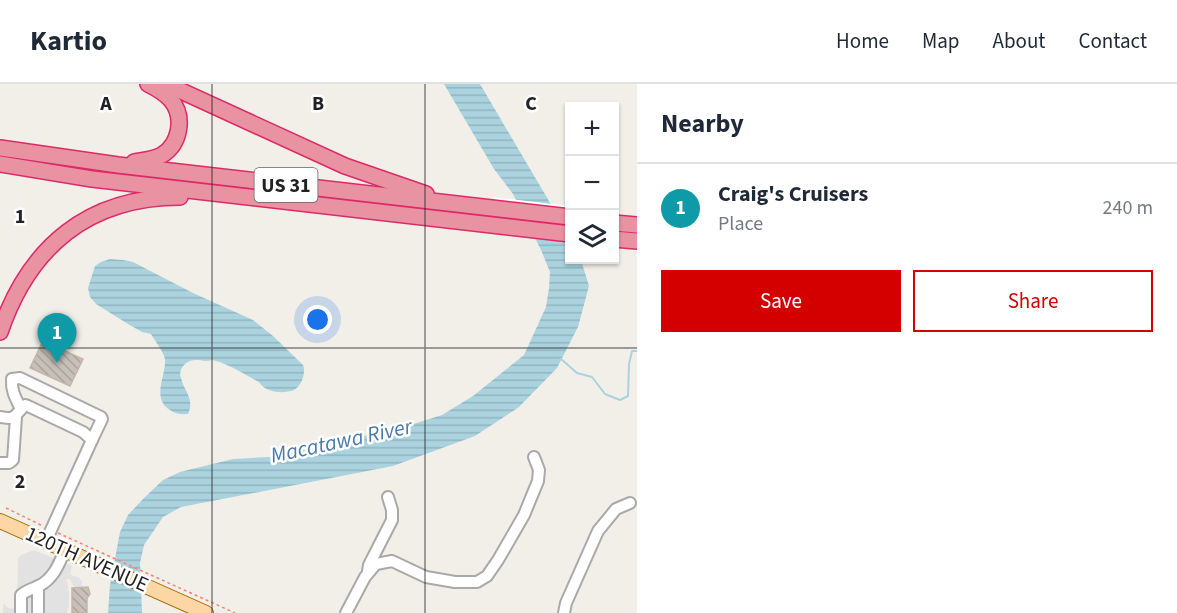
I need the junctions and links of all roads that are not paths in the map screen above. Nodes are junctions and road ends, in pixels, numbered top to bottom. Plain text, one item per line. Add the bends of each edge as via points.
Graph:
1 (148, 84) edge
2 (166, 84) edge
3 (5, 149) edge
4 (5, 165) edge
5 (118, 165) junction
6 (256, 198) junction
7 (454, 204) junction
8 (565, 216) edge
9 (619, 223) edge
10 (637, 225) edge
11 (565, 233) edge
12 (619, 240) edge
13 (637, 242) edge
14 (0, 332) edge
15 (18, 413) junction
16 (0, 417) edge
17 (92, 440) junction
18 (534, 457) dead end
19 (0, 463) edge
20 (388, 497) dead end
21 (630, 503) dead end
22 (0, 521) edge
23 (46, 541) junction
24 (65, 550) junction
25 (367, 574) junction
26 (38, 586) junction
27 (21, 613) edge
28 (38, 613) edge
29 (206, 613) edge
30 (346, 613) edge
31 (564, 613) edge

1 - 5 highway via 174,103 179,118 178,134 160,156
2 - 7 highway via 345,166
3 - 5 highway, US 31
4 - 6 highway, US 31
5 - 7 highway, US 31
6 - 11 highway, US 31
6 - 14 highway via 154,198 99,213 65,233 35,263 16,293
7 - 8 highway, US 31
9 - 10 highway
12 - 13 highway
15 - 16 lane via 11,419
15 - 17 lane via 28,406
15 - 17 lane via 11,385 14,378 101,417
15 - 19 lane via 13,460
17 - 23 lane
18 - 25 lane via 538,481 525,515 487,576 477,582 455,582 426,577 392,561 375,564
20 - 25 lane via 392,520
21 - 31 lane via 616,509 598,531
22 - 23 main road, 120TH AVENUE
23 - 24 main road, 120TH AVENUE
24 - 26 lane via 56,571
24 - 29 main road, 120TH AVENUE via 99,559 150,581
25 - 30 lane
26 - 27 lane via 21,595
26 - 28 lane

